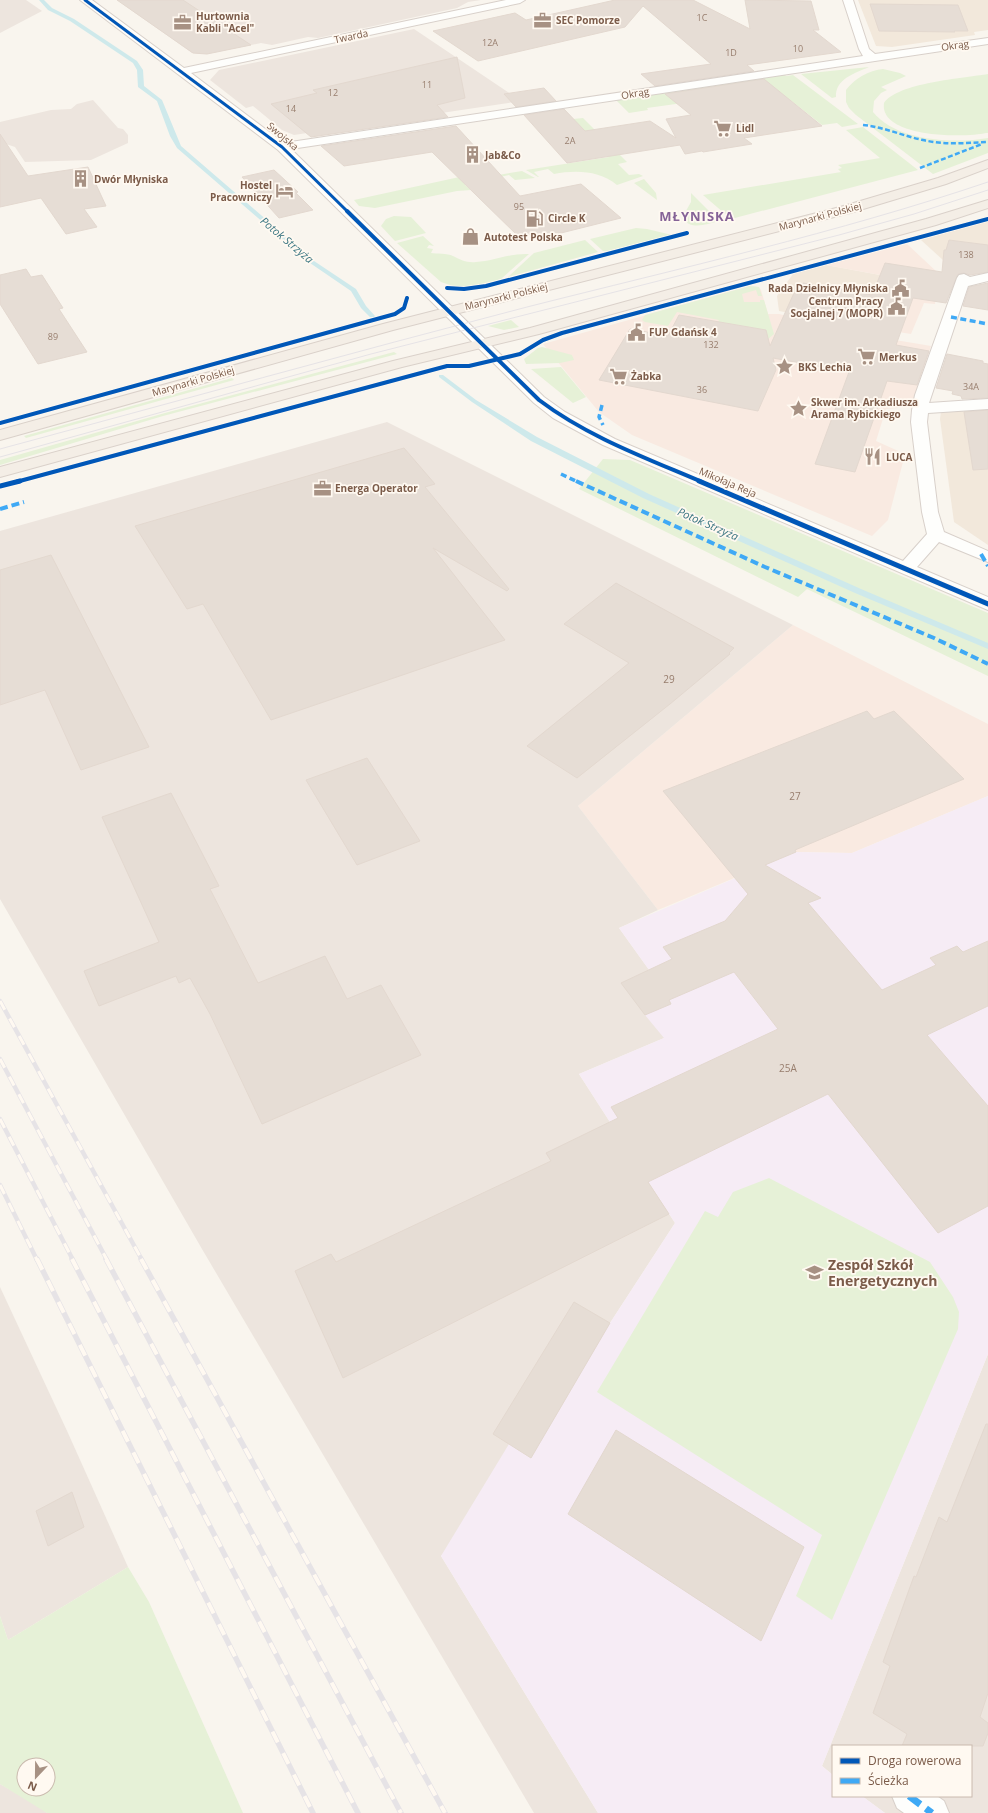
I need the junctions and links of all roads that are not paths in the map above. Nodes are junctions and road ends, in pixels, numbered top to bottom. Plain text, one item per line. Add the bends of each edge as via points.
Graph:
1 (85, 0) edge
2 (520, 0) edge
3 (848, 0) edge
4 (988, 41) edge
5 (872, 57) junction
6 (182, 72) junction
7 (282, 147) junction
8 (988, 164) edge
9 (988, 204) edge
10 (988, 277) edge
11 (449, 310) junction
12 (482, 344) junction
13 (988, 404) edge
14 (920, 410) junction
15 (0, 435) edge
16 (0, 472) edge
17 (936, 535) junction
18 (988, 557) edge
19 (905, 569) junction
20 (988, 604) edge
21 (911, 1797) edge
22 (932, 1813) edge

1 - 6 street, Swojska
2 - 6 street, Twarda
3 - 5 street via 864,49
4 - 5 street, Okrąg
5 - 7 street, Okrąg
6 - 7 street, Swojska
7 - 11 street, Swojska
8 - 11 main road, Marynarki Polskiej via 942,181 845,210
9 - 12 main road via 931,222
10 - 14 street via 963,280
11 - 12 street, Swojska
11 - 15 main road, Marynarki Polskiej
12 - 16 main road via 398,364
12 - 19 street, Mikołaja Reja via 538,400 559,415 609,442
13 - 14 street
14 - 17 street via 919,422 930,512
17 - 18 street
17 - 19 street
19 - 20 street, Mikołaja Reja
21 - 22 street

